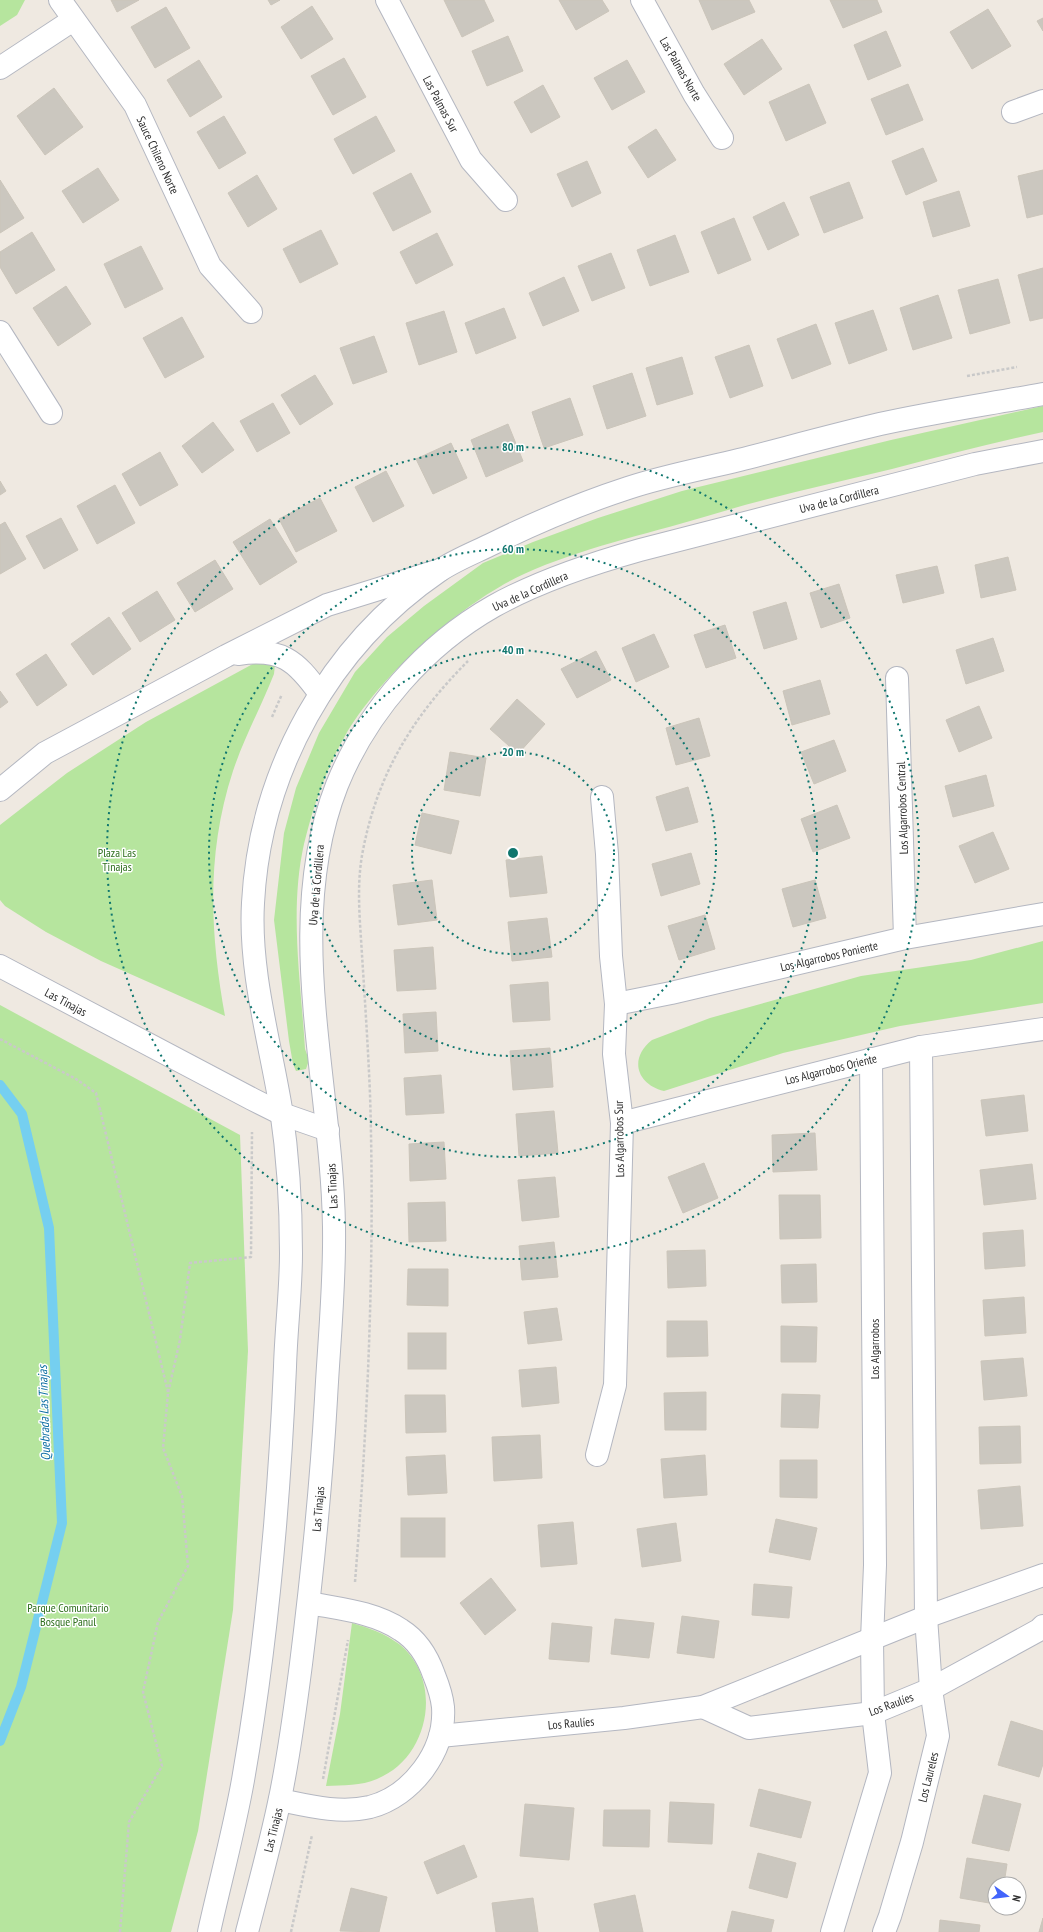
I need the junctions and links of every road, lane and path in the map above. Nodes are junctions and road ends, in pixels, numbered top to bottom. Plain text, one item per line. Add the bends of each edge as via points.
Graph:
1 (60, 0) edge
2 (387, 0) edge
3 (642, 0) edge
4 (73, 20) junction
5 (0, 68) edge
6 (1043, 101) edge
7 (1013, 112) dead end
8 (722, 138) dead end
9 (506, 200) dead end
10 (251, 312) dead end
11 (0, 332) edge
12 (1020, 366) dead end
13 (960, 377) dead end
14 (1043, 394) edge
15 (51, 413) dead end
16 (1043, 451) edge
17 (441, 569) junction
18 (226, 656) junction
19 (473, 656) dead end
20 (295, 664) junction
21 (897, 678) dead end
22 (320, 694) junction
23 (270, 722) dead end
24 (0, 790) edge
25 (602, 797) dead end
26 (1043, 914) edge
27 (905, 938) junction
28 (0, 966) edge
29 (616, 1004) junction
30 (1043, 1029) edge
31 (0, 1039) edge
32 (921, 1047) junction
33 (871, 1059) junction
34 (252, 1099) junction
35 (282, 1114) junction
36 (622, 1123) junction
37 (328, 1130) junction
38 (168, 1393) junction
39 (597, 1455) dead end
40 (1043, 1575) edge
41 (309, 1603) junction
42 (353, 1612) junction
43 (926, 1617) junction
44 (1043, 1626) edge
45 (872, 1640) junction
46 (932, 1689) junction
47 (703, 1706) junction
48 (873, 1713) junction
49 (440, 1736) junction
50 (280, 1800) junction
51 (318, 1808) junction
52 (120, 1932) edge
53 (209, 1932) edge
54 (247, 1932) edge
55 (291, 1932) edge
56 (832, 1932) edge
57 (884, 1932) edge

1 - 4 street, Sauce Chileno Norte
2 - 9 street, Las Palmas Sur via 471,160
3 - 8 street, Las Palmas Norte via 694,94
4 - 5 street
4 - 10 street, Sauce Chileno Norte via 135,105 210,266
6 - 7 street
11 - 15 street
12 - 13 path
14 - 17 street via 882,424 632,487 538,521
16 - 37 street, Uva de la Cordillera via 975,464 600,562 528,589 493,607 459,629 429,654 386,701 355,748 338,784 317,853 312,913 313,987
17 - 18 street via 327,605
17 - 22 street via 371,629 344,660
18 - 20 street via 266,651
18 - 24 street via 44,753
19 - 42 path via 423,711 386,775 372,813 358,891 370,1093 371,1236 368,1379
20 - 22 street
20 - 23 path
21 - 27 street, Los Algarrobos Central
22 - 35 street via 283,764 260,839 255,878 252,937 263,1015
25 - 29 street, Los Algarrobos Sur
26 - 27 street, Los Algarrobos Poniente
27 - 29 street, Los Algarrobos Poniente
28 - 34 street, Las Tinajas
29 - 36 street, Los Algarrobos Sur via 614,1054
30 - 32 street, Los Algarrobos Oriente
31 - 38 path via 76,1079 96,1093
32 - 33 street, Los Algarrobos Oriente
32 - 43 street
33 - 36 street, Los Algarrobos Oriente
33 - 45 street, Los Algarrobos via 875,1557
34 - 35 street, Las Tinajas
34 - 38 path via 251,1257 190,1263 180,1340
35 - 37 street, Las Tinajas
35 - 53 street via 292,1256 274,1548 264,1642 242,1785
36 - 39 street, Los Algarrobos Sur via 615,1385
37 - 41 street, Las Tinajas via 334,1227 330,1340
38 - 52 path via 163,1448 182,1496 188,1566 158,1622 143,1692 162,1766 129,1822
40 - 43 street, Los Raulíes
41 - 42 street
41 - 50 street, Las Tinajas
42 - 49 street via 390,1623 403,1631 428,1658 443,1708
42 - 51 path
43 - 45 street, Los Raulíes
43 - 46 street, Los Laureles
44 - 46 street, Los Raulíes
45 - 47 street, Los Raulíes
45 - 48 street
46 - 48 street, Los Raulíes
46 - 57 street, Los Laureles via 938,1736 912,1842
47 - 48 street, Los Raulíes via 749,1728
47 - 49 street, Los Raulíes via 624,1718
48 - 56 street via 880,1773
49 - 51 street via 425,1768 413,1782 384,1802 369,1807 342,1810
50 - 51 street
50 - 54 street, Las Tinajas
51 - 55 path

